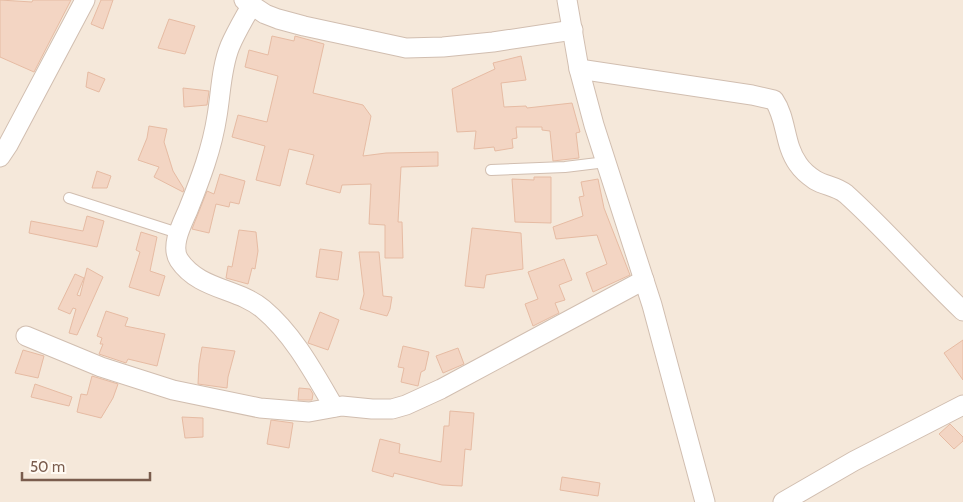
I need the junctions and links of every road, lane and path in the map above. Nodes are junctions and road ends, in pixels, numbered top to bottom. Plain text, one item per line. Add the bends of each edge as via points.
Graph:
1 (85, 0) edge
2 (567, 0) edge
3 (247, 3) edge
4 (573, 30) junction
5 (579, 69) junction
6 (0, 157) edge
7 (606, 162) junction
8 (491, 170) dead end
9 (69, 198) dead end
10 (178, 233) junction
11 (644, 280) junction
12 (963, 311) edge
13 (26, 336) dead end
14 (963, 405) edge
15 (334, 407) junction
16 (706, 502) edge
17 (783, 502) edge

1 - 6 street
2 - 4 street
3 - 4 street via 265,14 304,26 406,48 493,42
3 - 10 street via 225,62 211,146
4 - 5 street
5 - 7 street
5 - 12 street via 774,100 780,109 788,147 799,166 815,180 846,195
7 - 8 lane
7 - 11 street
9 - 10 lane
10 - 15 street via 176,252 182,263 204,282 254,302 263,309 297,348
11 - 15 street via 406,405 392,409
11 - 16 street
13 - 15 street via 101,367 173,390 260,408 309,412
14 - 17 street

